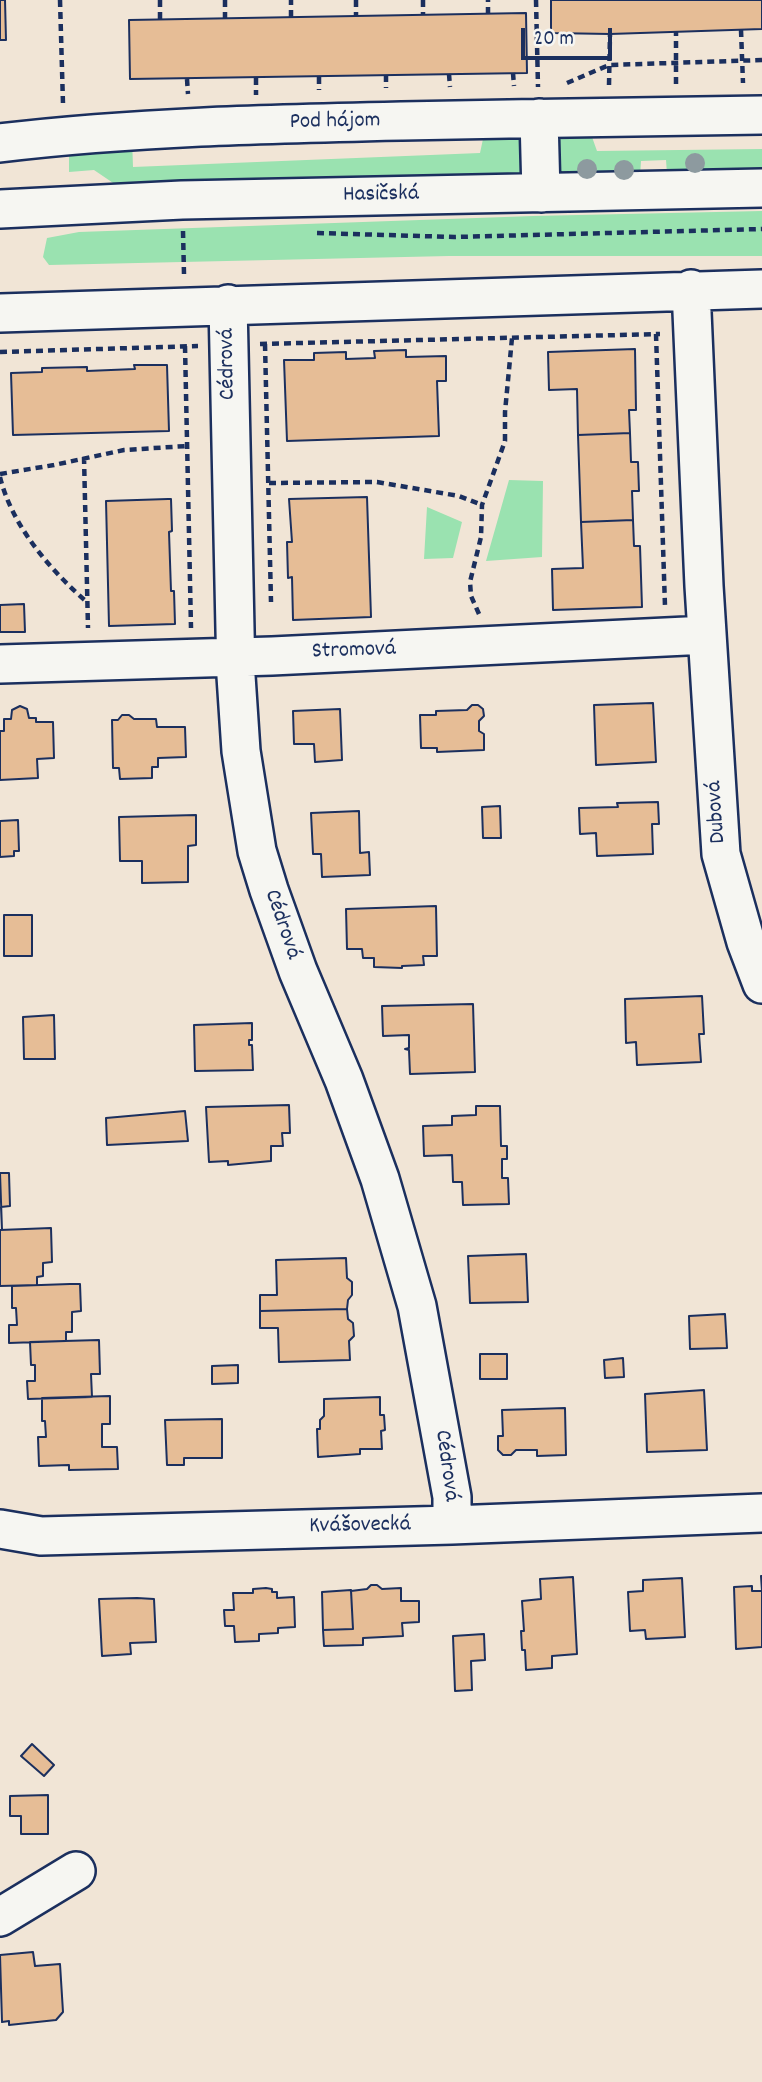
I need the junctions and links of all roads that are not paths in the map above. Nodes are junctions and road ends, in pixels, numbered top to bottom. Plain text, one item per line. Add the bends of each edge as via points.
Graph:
1 (753, 115) edge
2 (539, 118) junction
3 (0, 143) edge
4 (762, 188) edge
5 (541, 193) junction
6 (0, 209) edge
7 (691, 289) junction
8 (762, 289) edge
9 (228, 304) junction
10 (0, 313) edge
11 (707, 635) junction
12 (236, 656) junction
13 (0, 664) edge
14 (762, 984) edge
15 (762, 1513) edge
16 (452, 1525) junction
17 (0, 1529) edge
18 (41, 1536) junction
19 (0, 1545) edge
20 (76, 1871) dead end
21 (0, 1917) edge

1 - 2 street, Pod hájom
2 - 3 street, Pod hájom via 190,126
2 - 5 street
4 - 5 street, Hasičská
5 - 6 street, Hasičská via 187,220
7 - 8 street
7 - 9 street
7 - 11 street, Dubová
9 - 10 street
9 - 12 street, Cédrová
11 - 12 street, Stromová
11 - 14 street, Dubová via 721,854
12 - 13 street, Stromová
12 - 16 street, Cédrová via 242,751 257,851 298,971 380,1179 410,1280 444,1449
15 - 16 street, Kvášovecká
16 - 18 street, Kvášovecká
17 - 18 street, Kvášovecká
18 - 19 street, Kvášovecká
20 - 21 street

